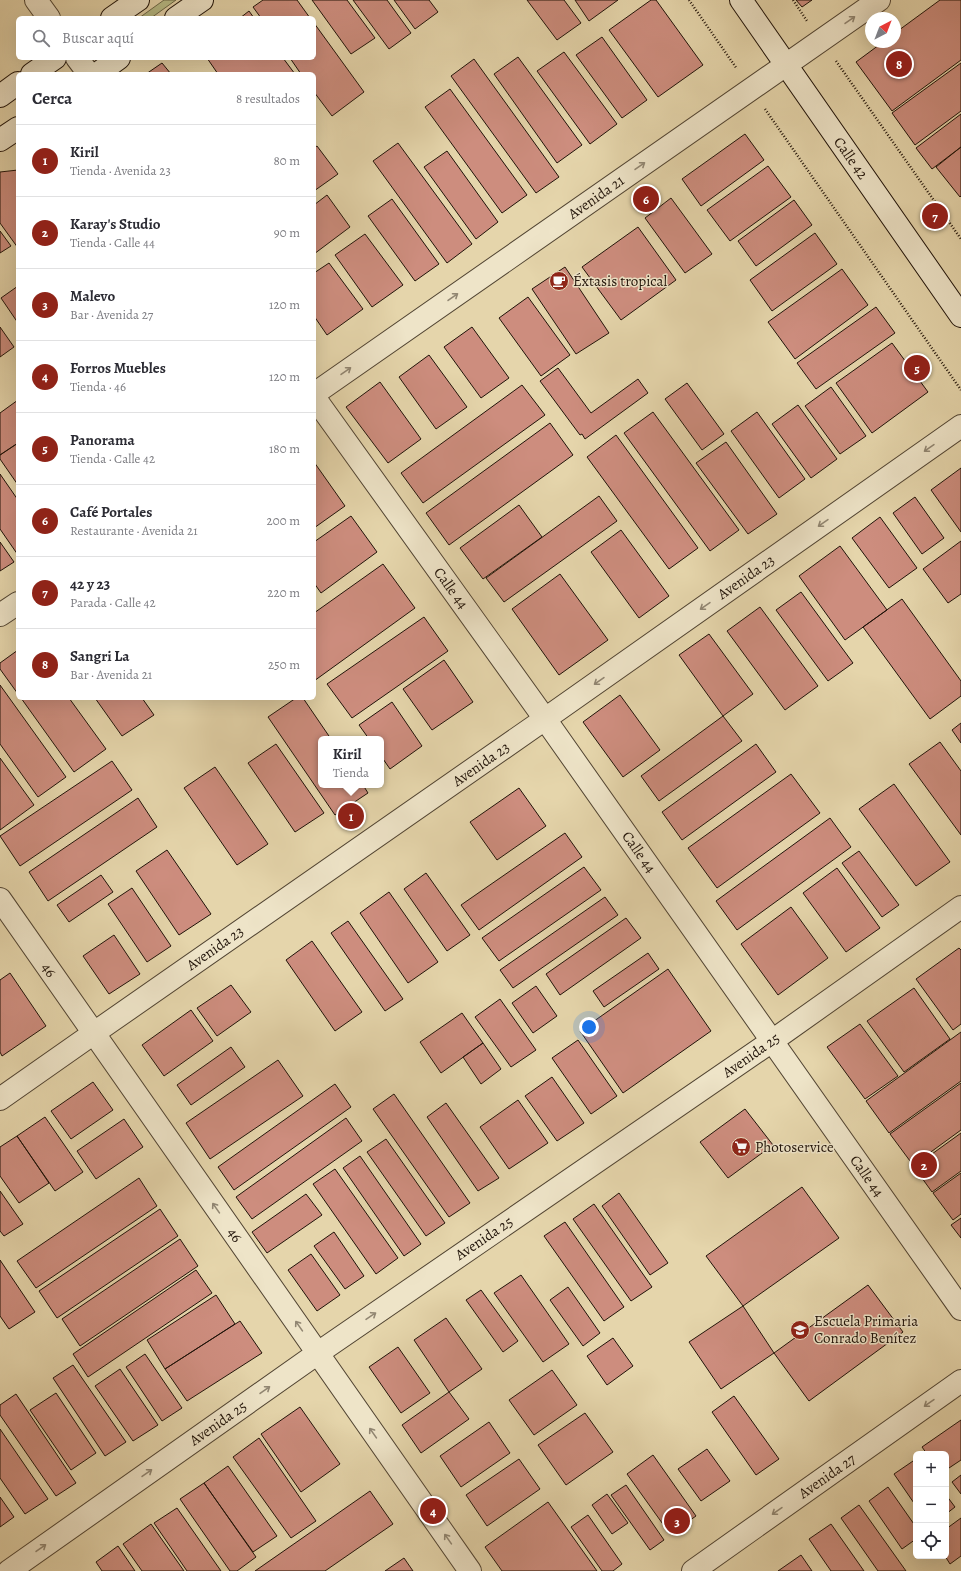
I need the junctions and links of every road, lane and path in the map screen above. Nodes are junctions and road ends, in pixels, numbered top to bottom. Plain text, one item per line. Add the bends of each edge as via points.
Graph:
1 (36, 0) edge
2 (138, 0) edge
3 (202, 0) edge
4 (689, 0) edge
5 (741, 0) edge
6 (878, 0) edge
7 (47, 16) edge
8 (115, 16) edge
9 (179, 16) edge
10 (821, 40) junction
11 (52, 60) edge
12 (78, 60) edge
13 (116, 60) edge
14 (786, 65) junction
15 (35, 72) edge
16 (88, 72) edge
17 (100, 72) edge
18 (16, 84) edge
19 (751, 89) junction
20 (0, 96) edge
21 (16, 129) edge
22 (0, 140) edge
23 (16, 148) edge
24 (0, 152) edge
25 (961, 239) edge
26 (961, 316) edge
27 (961, 390) edge
28 (316, 393) edge
29 (316, 400) edge
30 (961, 426) edge
31 (16, 603) edge
32 (0, 615) edge
33 (545, 719) junction
34 (0, 899) edge
35 (961, 907) edge
36 (94, 1033) junction
37 (772, 1041) junction
38 (0, 1099) edge
39 (961, 1309) edge
40 (318, 1353) junction
41 (961, 1381) edge
42 (9, 1571) edge
43 (470, 1571) edge
44 (693, 1571) edge

1 - 7 street
2 - 8 street
3 - 9 street
4 - 19 path
5 - 14 street, Calle 42
10 -> 6 street, Avenida 21
10 - 14 street, Avenida 21
10 - 25 path
11 - 15 street
12 - 16 street
13 - 17 street
14 - 19 street, Avenida 21
14 - 26 street, Calle 42
18 - 20 street
19 - 27 path
28 -> 19 street, Avenida 21
21 - 22 street
23 - 24 street
29 - 33 street, Calle 44
30 -> 33 street, Avenida 23
31 - 32 street
33 - 36 street, Avenida 23
33 - 37 street, Calle 44
34 - 36 street, 46
35 - 37 street, Avenida 25
36 - 38 street, Avenida 23
40 -> 36 street, 46
37 - 39 street, Calle 44
40 -> 37 street, Avenida 25
42 -> 40 street, Avenida 25
43 -> 40 street, 46
41 -> 44 street, Avenida 27

